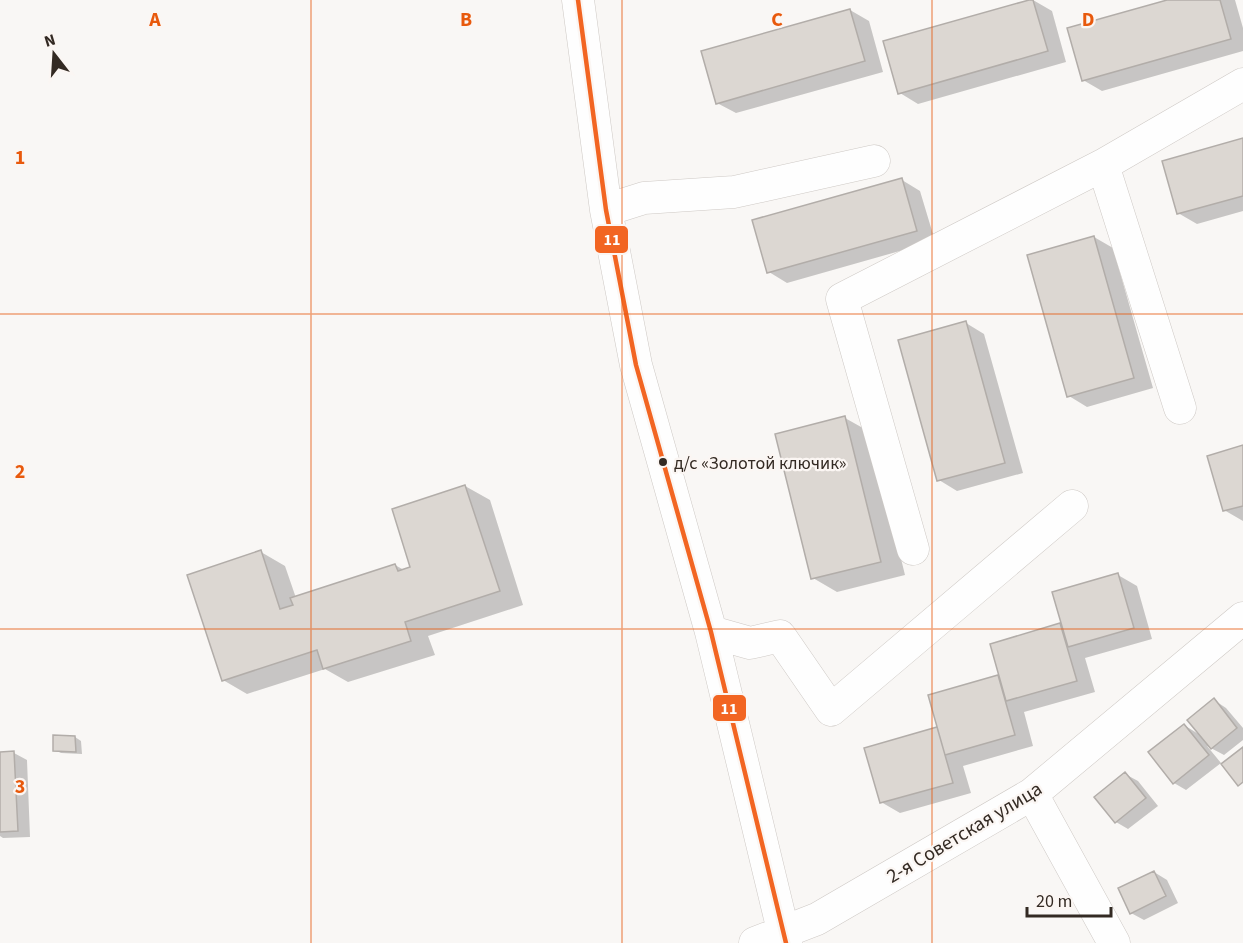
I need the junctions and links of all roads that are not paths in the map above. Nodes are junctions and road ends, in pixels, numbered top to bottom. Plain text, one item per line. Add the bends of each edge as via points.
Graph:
1 (581, 0) edge
2 (1243, 84) edge
3 (874, 161) dead end
4 (1103, 165) junction
5 (606, 210) junction
6 (1179, 408) dead end
7 (1072, 506) dead end
8 (913, 549) dead end
9 (1243, 618) edge
10 (711, 632) junction
11 (1032, 794) junction
12 (775, 939) edge
13 (1114, 943) edge

1 - 5 street
2 - 4 street
3 - 5 street via 734,192 644,198
4 - 6 street
4 - 8 street via 842,298
5 - 10 street via 636,365
7 - 10 street via 831,710 780,636 750,643
9 - 11 street, 2-я Советская улица
10 - 12 street
11 - 12 street, 2-я Советская улица via 817,920
11 - 13 street

